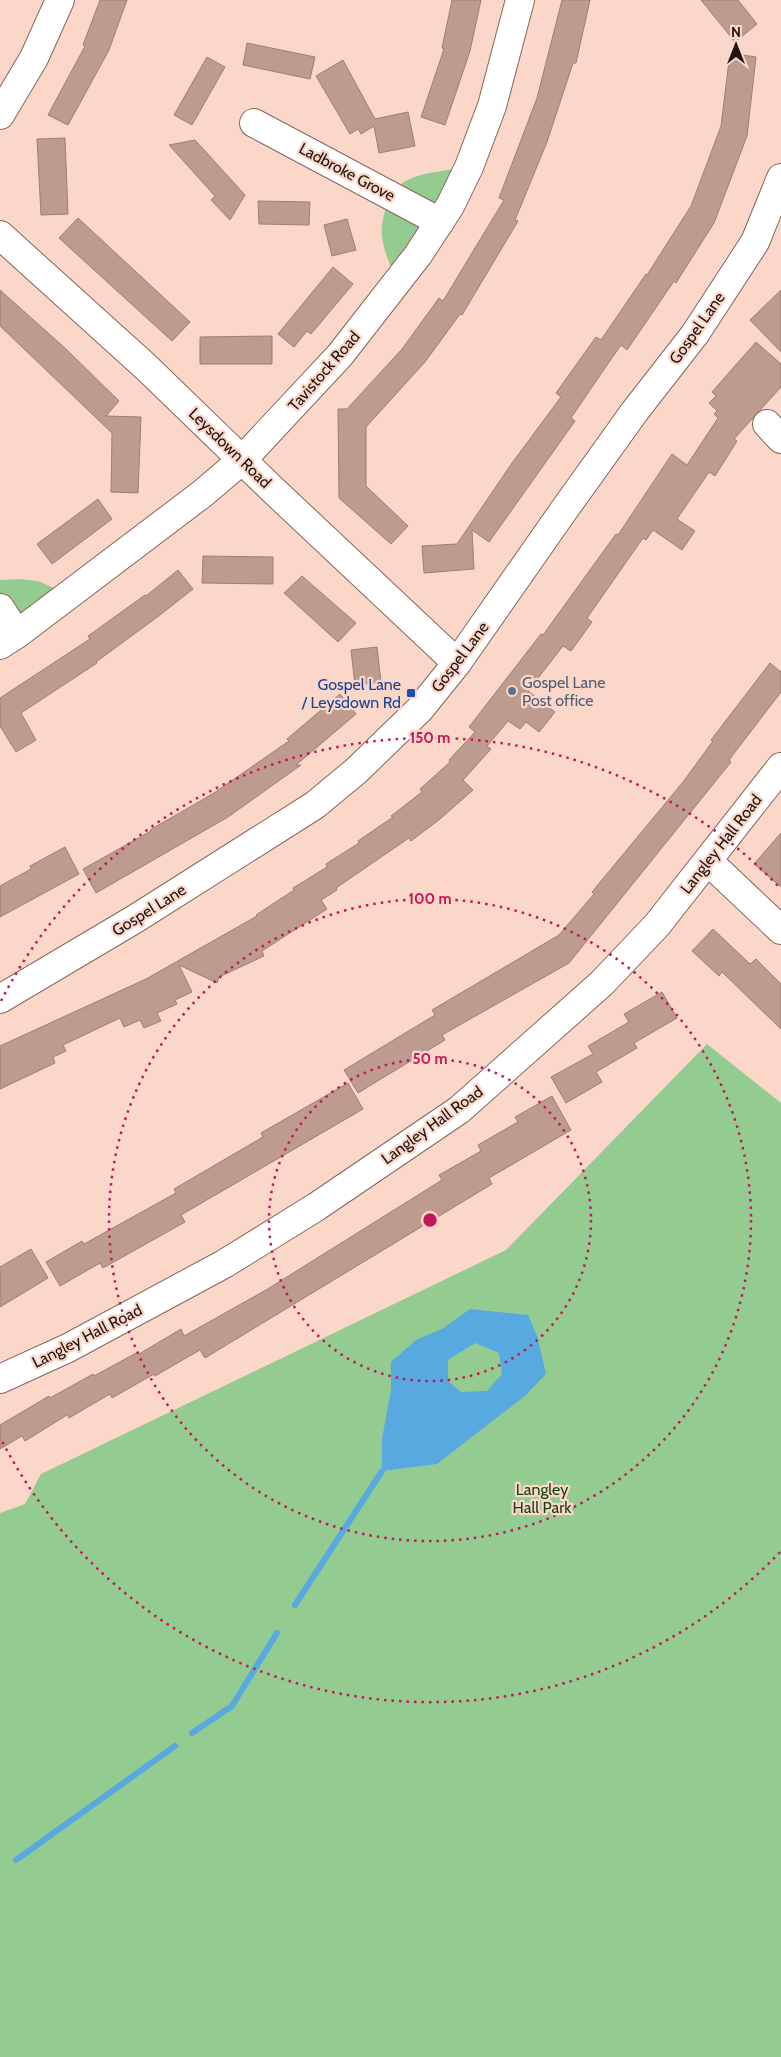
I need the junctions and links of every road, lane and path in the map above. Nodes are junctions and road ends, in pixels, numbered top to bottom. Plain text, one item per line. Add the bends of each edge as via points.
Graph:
1 (60, 0) edge
2 (520, 0) edge
3 (0, 115) edge
4 (254, 123) dead end
5 (779, 191) edge
6 (440, 222) junction
7 (0, 235) edge
8 (242, 460) junction
9 (0, 608) edge
10 (8, 640) edge
11 (457, 663) junction
12 (781, 767) edge
13 (708, 861) junction
14 (781, 930) edge
15 (0, 999) edge
16 (0, 1379) edge

1 - 3 street via 34,58
2 - 6 street, Tavistock Road via 492,106 469,167
4 - 6 street, Ladbroke Grove
5 - 11 street, Gospel Lane via 755,242 695,334 580,487
6 - 8 street, Tavistock Road via 340,356
7 - 8 street, Leysdown Road via 146,367
8 - 10 street, Tavistock Road via 202,494
8 - 11 street, Leysdown Road
9 - 10 street
11 - 15 street, Gospel Lane via 395,735 316,805
12 - 13 street, Langley Hall Road
13 - 14 street
13 - 16 street, Langley Hall Road via 657,925 602,983 459,1110 316,1207 224,1264 68,1348

